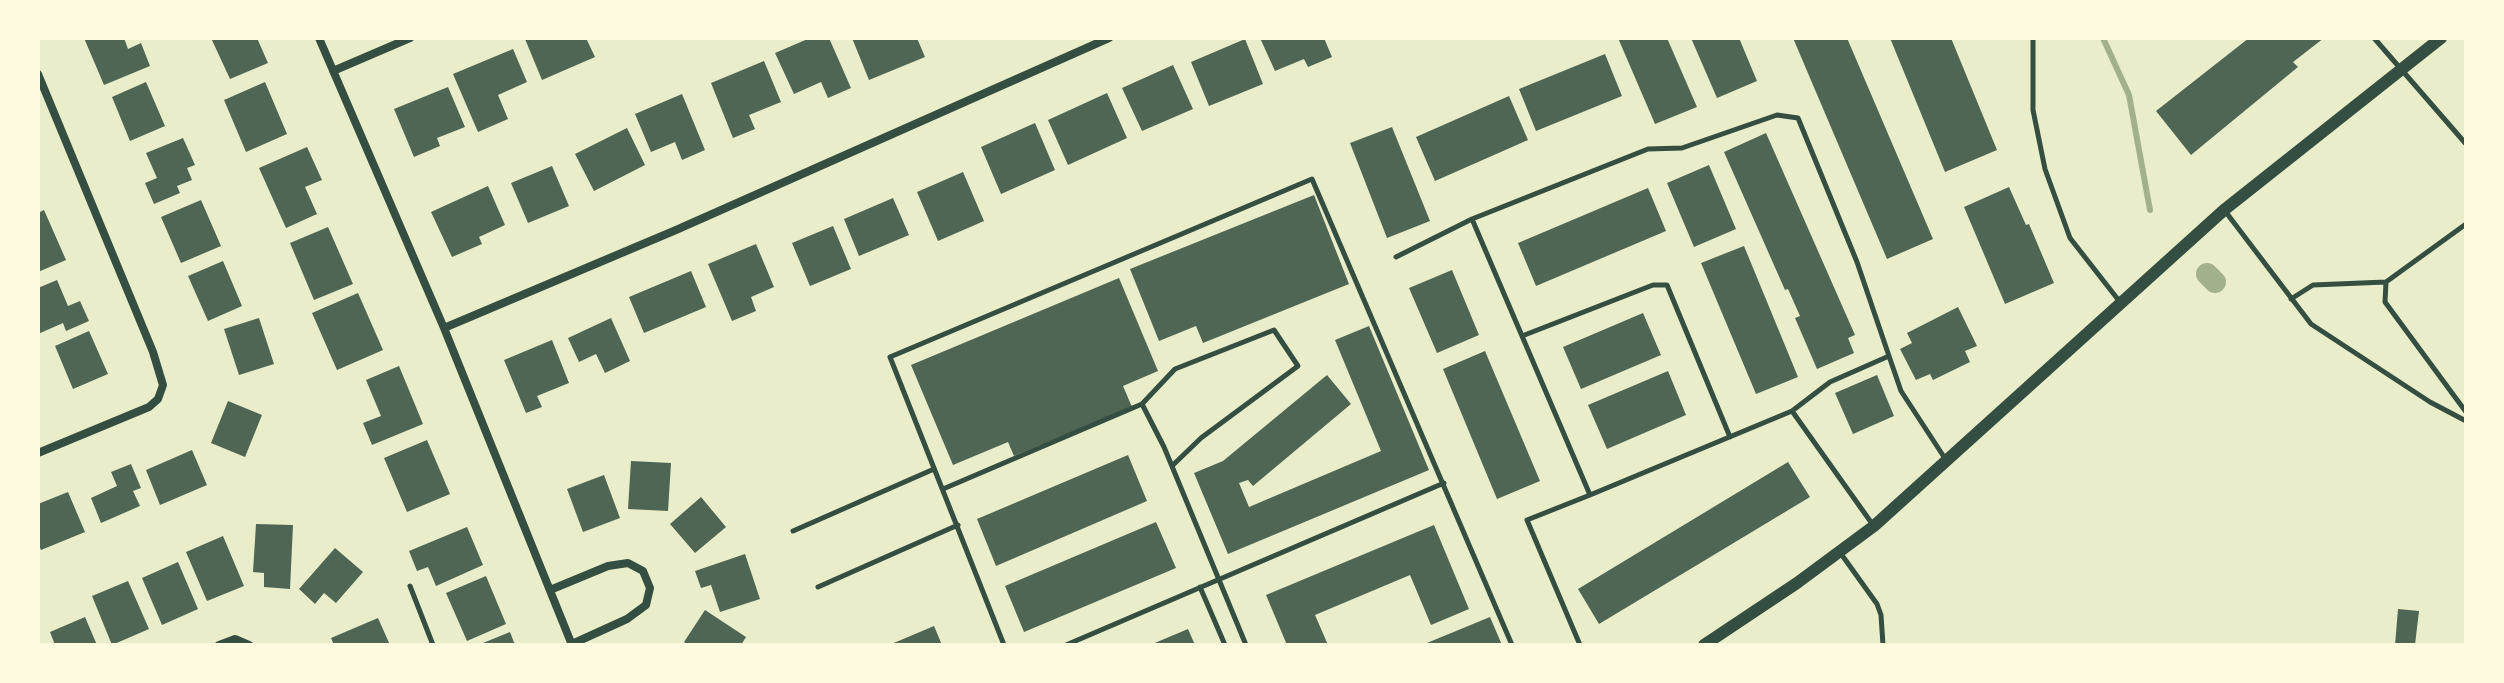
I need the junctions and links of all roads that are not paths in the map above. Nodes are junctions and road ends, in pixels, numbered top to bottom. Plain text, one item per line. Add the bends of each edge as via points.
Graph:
1 (319, 38) edge
2 (410, 38) edge
3 (1109, 38) edge
4 (2033, 38) edge
5 (2374, 38) edge
6 (2441, 38) edge
7 (2401, 70) junction
8 (333, 71) junction
9 (38, 74) edge
10 (2466, 144) edge
11 (2224, 210) junction
12 (1472, 219) junction
13 (2466, 224) edge
14 (1396, 257) dead end
15 (2386, 282) junction
16 (2291, 299) junction
17 (2121, 303) junction
18 (444, 328) junction
19 (1522, 336) junction
20 (1889, 356) junction
21 (1142, 404) junction
22 (1792, 411) junction
23 (2466, 412) edge
24 (2466, 421) edge
25 (1730, 437) junction
26 (38, 453) edge
27 (1947, 460) junction
28 (1172, 466) junction
29 (934, 469) junction
30 (1444, 483) junction
31 (943, 489) junction
32 (1590, 495) junction
33 (958, 525) junction
34 (1874, 526) junction
35 (793, 531) dead end
36 (1839, 551) junction
37 (1218, 578) junction
38 (410, 586) dead end
39 (818, 587) dead end
40 (1200, 587) junction
41 (550, 590) junction
42 (219, 645) edge
43 (249, 645) edge
44 (433, 645) edge
45 (572, 645) edge
46 (1004, 645) edge
47 (1066, 645) edge
48 (1225, 645) edge
49 (1246, 645) edge
50 (1512, 645) edge
51 (1580, 645) edge
52 (1704, 645) edge
53 (1883, 645) edge

1 - 8 street
2 - 8 street
3 - 18 street
4 - 17 lane via 2033,110 2045,169 2070,238
5 - 7 lane
6 - 7 main road
7 - 10 lane
7 - 11 main road
8 - 18 street
9 - 26 street via 163,385 149,407
11 - 16 lane
11 - 17 main road
12 - 14 lane
12 - 19 lane
12 - 20 lane via 1648,149 1682,148 1777,115 1798,118
13 - 15 lane
15 - 16 lane via 2313,285
15 - 23 lane via 2385,302
16 - 24 lane via 2311,324
17 - 27 main road
18 - 41 street
19 - 25 lane via 1653,285 1667,285
19 - 32 lane
20 - 22 lane via 1830,382
20 - 27 lane via 1901,391
21 - 28 lane
21 - 28 lane via 1175,369 1274,330 1298,366
21 - 31 lane
22 - 25 lane
22 - 34 lane
25 - 32 lane
27 - 34 main road
28 - 37 lane
29 - 30 lane via 890,357 1312,179
29 - 31 lane
29 - 35 lane
30 - 37 lane
30 - 50 lane
31 - 33 lane
32 - 51 lane via 1527,520
33 - 39 lane
33 - 46 lane
34 - 36 main road
36 - 52 main road
36 - 53 lane via 1877,604
37 - 40 lane
37 - 49 lane
38 - 44 lane
40 - 47 lane
40 - 48 lane
41 - 45 street
41 - 45 street via 628,563 643,571 650,588 646,605 627,619
42 - 43 street via 235,639

